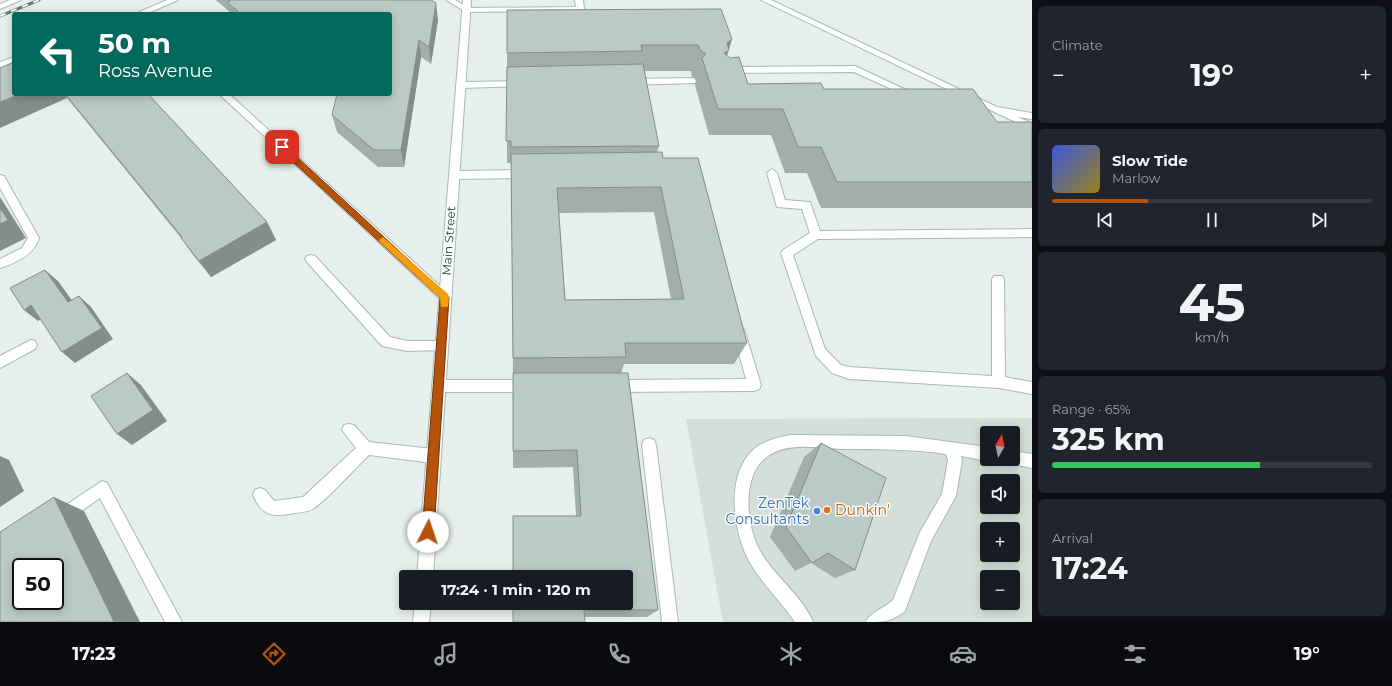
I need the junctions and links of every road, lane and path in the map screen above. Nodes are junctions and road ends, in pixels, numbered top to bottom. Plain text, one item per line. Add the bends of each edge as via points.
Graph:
1 (17, 0) edge
2 (174, 0) edge
3 (450, 0) edge
4 (580, 0) edge
5 (765, 0) edge
6 (467, 5) edge
7 (0, 7) edge
8 (144, 12) edge
9 (12, 61) edge
10 (0, 65) edge
11 (732, 75) edge
12 (693, 81) dead end
13 (624, 82) edge
14 (531, 84) edge
15 (461, 85) junction
16 (226, 96) edge
17 (907, 104) edge
18 (995, 110) junction
19 (1032, 116) edge
20 (1032, 127) edge
21 (772, 173) dead end
22 (542, 174) edge
23 (454, 175) junction
24 (0, 179) edge
25 (1032, 233) edge
26 (816, 235) junction
27 (310, 259) dead end
28 (0, 264) edge
29 (998, 279) dead end
30 (445, 297) junction
31 (737, 324) edge
32 (31, 345) dead end
33 (441, 346) junction
34 (0, 362) edge
35 (999, 382) junction
36 (439, 386) junction
37 (541, 386) edge
38 (604, 386) edge
39 (1032, 388) edge
40 (349, 430) dead end
41 (649, 445) dead end
42 (366, 448) junction
43 (952, 449) junction
44 (980, 453) edge
45 (433, 456) junction
46 (1020, 459) edge
47 (1032, 461) edge
48 (260, 494) dead end
49 (51, 524) edge
50 (425, 570) edge
51 (422, 610) edge
52 (174, 622) edge
53 (421, 622) edge
54 (670, 622) edge
55 (805, 622) edge
56 (874, 622) edge

1 - 7 main road
2 - 8 main road
3 - 6 main road
4 - 6 main road via 580,9
5 - 18 main road
6 - 15 main road, Main Street
9 - 10 main road
11 - 17 main road via 855,69 923,102
12 - 13 main road
14 - 15 main road
15 - 23 main road, Main Street
16 - 30 main road
18 - 19 main road
18 - 20 main road
21 - 26 main road via 781,204 806,205
22 - 23 main road
23 - 30 main road, Main Street
24 - 28 main road via 34,238 33,244 26,250
25 - 26 main road
26 - 35 main road via 787,253 817,344 828,361 837,369 849,373
27 - 33 main road via 386,342 407,346
29 - 35 main road
30 - 33 main road, Main Street
31 - 38 main road via 754,385
32 - 34 main road
33 - 36 main road, Main Street
35 - 39 main road
36 - 37 main road
36 - 45 main road, Main Street
40 - 42 main road
41 - 54 main road
42 - 45 main road
42 - 48 main road via 307,504 271,508
43 - 44 main road
43 - 55 main road via 896,442 801,441 780,444 755,458 747,471 743,491 743,514 748,540 761,566
43 - 56 main road via 955,460 950,496 924,537 899,605
45 - 50 main road, Main Street
46 - 47 main road
49 - 52 main road via 102,488
51 - 53 main road

